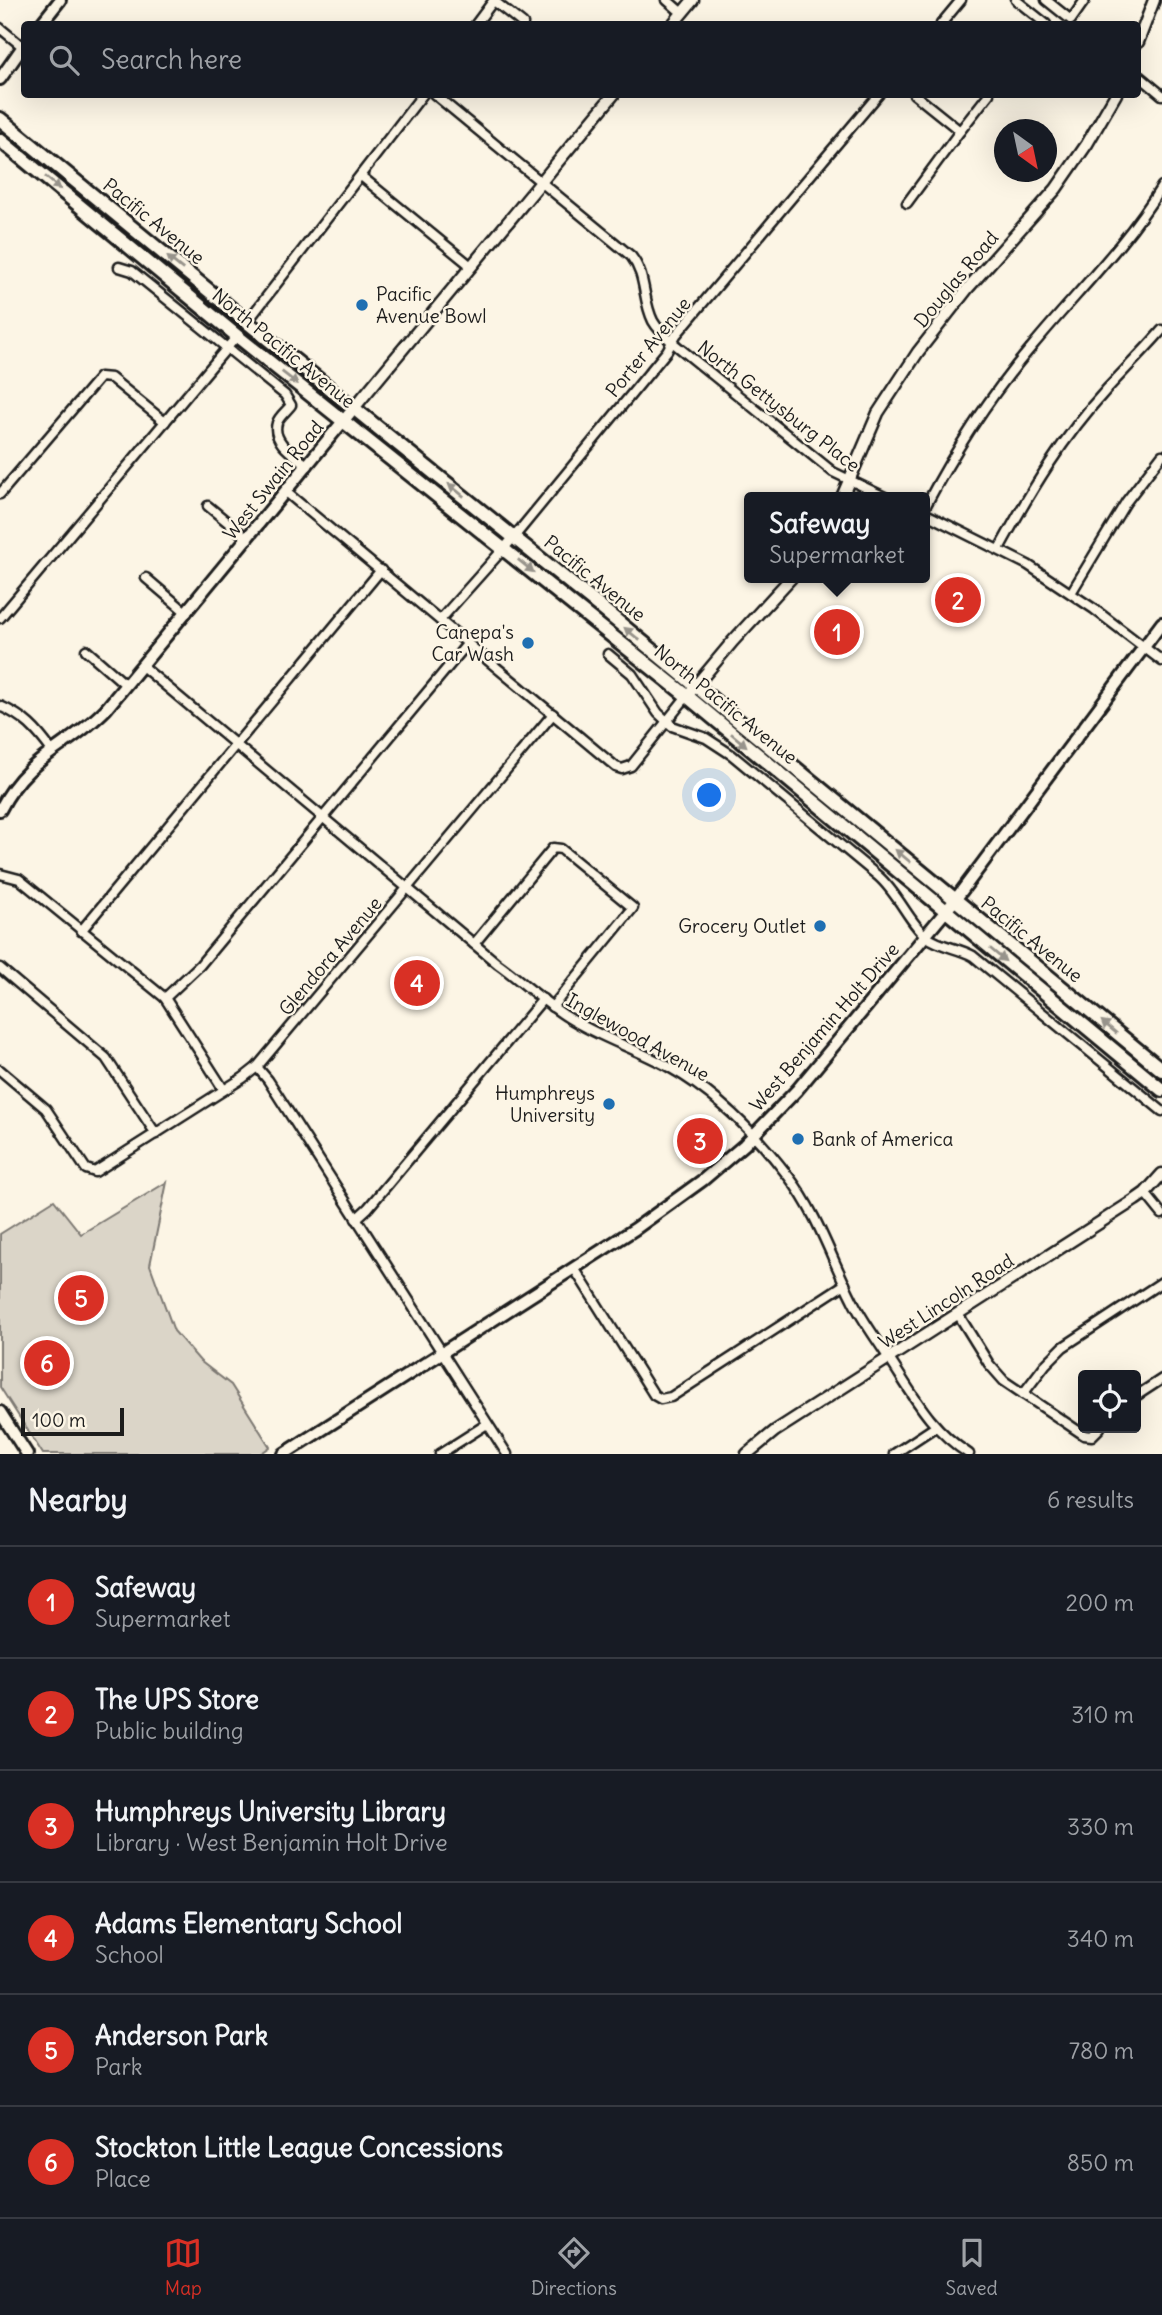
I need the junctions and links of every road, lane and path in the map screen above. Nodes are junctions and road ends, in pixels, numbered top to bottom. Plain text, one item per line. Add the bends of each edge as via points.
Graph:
1 (60, 0) edge
2 (494, 0) edge
3 (667, 0) edge
4 (693, 0) edge
5 (961, 0) edge
6 (1016, 0) edge
7 (1046, 0) edge
8 (1085, 0) edge
9 (1154, 0) edge
10 (682, 13) junction
11 (43, 21) edge
12 (478, 21) edge
13 (519, 21) edge
14 (675, 21) edge
15 (944, 21) edge
16 (1042, 21) edge
17 (0, 28) edge
18 (1141, 34) edge
19 (21, 44) edge
20 (21, 50) edge
21 (1141, 78) edge
22 (0, 79) edge
23 (1162, 95) edge
24 (420, 98) edge
25 (439, 98) edge
26 (610, 98) edge
27 (876, 98) edge
28 (919, 98) edge
29 (986, 98) edge
30 (1114, 98) edge
31 (0, 119) edge
32 (960, 131) junction
33 (0, 140) edge
34 (361, 176) junction
35 (541, 182) junction
36 (1162, 187) edge
37 (908, 203) dead end
38 (94, 218) junction
39 (150, 243) junction
40 (471, 266) junction
41 (119, 267) dead end
42 (183, 291) junction
43 (247, 322) junction
44 (1162, 330) edge
45 (237, 335) junction
46 (672, 342) junction
47 (228, 348) junction
48 (285, 353) junction
49 (354, 408) junction
50 (344, 421) junction
51 (165, 422) junction
52 (1162, 455) edge
53 (308, 466) junction
54 (848, 482) junction
55 (286, 492) junction
56 (844, 492) edge
57 (873, 492) edge
58 (0, 494) edge
59 (930, 501) edge
60 (208, 506) dead end
61 (930, 514) edge
62 (514, 537) junction
63 (247, 539) junction
64 (503, 548) junction
65 (999, 549) junction
66 (381, 570) junction
67 (146, 578) dead end
68 (787, 583) edge
69 (1071, 593) junction
70 (187, 612) junction
71 (0, 618) edge
72 (440, 620) junction
73 (1162, 623) edge
74 (468, 643) junction
75 (1144, 646) junction
76 (86, 650) dead end
77 (608, 654) dead end
78 (1162, 661) edge
79 (142, 666) junction
80 (126, 685) junction
81 (695, 685) junction
82 (687, 696) junction
83 (0, 706) edge
84 (554, 714) junction
85 (666, 720) junction
86 (236, 745) junction
87 (52, 751) junction
88 (0, 810) edge
89 (324, 817) junction
90 (0, 874) edge
91 (408, 888) junction
92 (955, 900) junction
93 (946, 911) junction
94 (81, 931) junction
95 (925, 936) junction
96 (474, 944) junction
97 (0, 968) edge
98 (165, 998) junction
99 (543, 999) junction
100 (552, 1007) junction
101 (257, 1067) junction
102 (0, 1070) edge
103 (1162, 1070) edge
104 (224, 1090) junction
105 (1162, 1090) edge
106 (1162, 1111) edge
107 (156, 1134) junction
108 (752, 1136) junction
109 (1162, 1174) edge
110 (1145, 1193) junction
111 (1162, 1214) edge
112 (356, 1219) junction
113 (574, 1268) junction
114 (1162, 1282) edge
115 (845, 1284) junction
116 (958, 1314) junction
117 (442, 1353) junction
118 (889, 1358) junction
119 (1162, 1380) edge
120 (1141, 1393) edge
121 (1023, 1394) junction
122 (0, 1412) edge
123 (487, 1424) junction
124 (935, 1427) junction
125 (1078, 1431) edge
126 (1081, 1433) edge
127 (1098, 1433) edge
128 (27, 1454) edge
129 (284, 1454) edge
130 (440, 1454) edge
131 (508, 1454) edge
132 (747, 1454) edge
133 (894, 1454) edge
134 (969, 1454) edge

1 - 11 main road
2 - 12 street
2 - 13 street
3 - 10 street
4 - 10 street
5 - 15 street
6 - 16 street
7 - 8 street via 1071,20
9 - 18 street
10 - 14 street
17 - 19 street
20 - 22 main road
21 - 23 street
24 - 34 street
25 - 35 street, North Gettysburg Place
26 - 35 street, West Swain Road
27 - 46 street, Porter Avenue
28 - 32 street
29 - 32 street
30 - 54 street, Douglas Road via 1056,189 918,352 878,413
31 - 39 main road, Pacific Avenue
32 - 37 street
33 -> 38 main road, North Pacific Avenue
34 - 40 street
34 - 43 street
35 - 40 street, West Swain Road
35 - 46 street, North Gettysburg Place via 631,256 641,271 653,321
36 - 59 street via 1129,236 1007,377 953,456
38 - 39 main road via 108,218 136,240
38 - 42 main road, North Pacific Avenue
43 -> 39 main road, Pacific Avenue
40 - 49 street, West Swain Road
41 - 47 street via 132,271
42 - 43 main road via 199,293 236,323
42 - 45 main road, North Pacific Avenue
43 - 48 main road, Pacific Avenue
44 - 65 street via 1073,430
45 - 47 street
45 - 48 main road via 250,334
45 -> 50 main road, North Pacific Avenue
46 - 54 street, North Gettysburg Place
46 - 62 street, Porter Avenue
47 - 51 street
47 - 53 street via 290,399 291,405 279,419 278,435
48 - 49 main road, Pacific Avenue
49 - 50 main road, West Swain Road
62 -> 49 main road, Pacific Avenue
50 - 53 main road, West Swain Road
50 - 64 main road, North Pacific Avenue
51 - 58 street via 111,378 100,377
51 - 71 street
52 - 69 street via 1126,502
53 - 55 main road, West Swain Road
54 - 56 street, Douglas Road
54 - 57 street, North Gettysburg Place
55 - 63 main road, West Swain Road
55 - 66 street
60 - 63 street
61 - 65 street
62 - 64 street, Porter Avenue
81 -> 62 main road, Pacific Avenue
63 - 70 main road, West Swain Road
64 - 72 street, Porter Avenue
64 -> 82 main road, North Pacific Avenue
65 - 69 street
66 - 72 street
66 - 86 street
67 - 70 street
68 - 81 street
69 - 75 street
70 - 79 main road, West Swain Road
72 - 74 street
73 - 75 main road, West Benjamin Holt Drive
74 - 84 street
74 - 89 street
75 - 78 street
75 - 92 main road, West Benjamin Holt Drive
76 - 80 street
77 - 85 street via 639,682
79 - 80 main road, West Swain Road
79 - 86 street, Inglewood Avenue
80 - 87 main road, West Swain Road via 98,718
81 - 82 street
92 -> 81 main road, Pacific Avenue
82 - 85 street
82 -> 93 main road, North Pacific Avenue
83 - 87 street via 36,728
84 - 85 street via 616,767 625,769
84 - 91 street, Glendora Avenue
85 - 95 street via 732,755 870,869 893,891
86 - 89 street, Inglewood Avenue
86 - 94 street
87 - 88 main road, West Swain Road via 23,775
89 - 91 street, Inglewood Avenue
89 - 98 street via 200,965
90 - 94 street via 19,879
91 - 96 street, Inglewood Avenue
91 - 101 street, Glendora Avenue
92 - 93 main road, West Benjamin Holt Drive
103 -> 92 main road, Pacific Avenue
93 - 95 main road, West Benjamin Holt Drive
93 -> 105 main road, North Pacific Avenue
94 - 98 street
95 - 106 street via 973,956
95 - 108 main road, West Benjamin Holt Drive via 797,1090
96 - 99 street, Inglewood Avenue
96 - 100 street via 553,848 561,849 633,908
97 - 107 street via 102,1053
98 - 104 street
99 - 100 street, Inglewood Avenue
99 - 112 street
100 - 108 street, Inglewood Avenue via 690,1080
101 - 104 street, Glendora Avenue
101 - 112 street
102 - 107 street, Glendora Avenue via 46,1109 83,1166 92,1171
104 - 107 street, Glendora Avenue
108 - 113 main road, West Benjamin Holt Drive via 668,1207
108 - 115 street, Inglewood Avenue via 808,1205
109 - 110 street, West Lincoln Road
110 - 111 street
110 - 116 street, West Lincoln Road
112 - 117 street
113 - 115 street via 654,1395 664,1399
113 - 117 main road, West Benjamin Holt Drive
114 - 121 street via 1063,1347
115 - 118 street, Inglewood Avenue
116 - 118 street, West Lincoln Road
116 - 121 street via 998,1375
117 - 123 street
117 - 129 main road, West Benjamin Holt Drive
118 - 124 street, Inglewood Avenue
118 - 132 street, West Lincoln Road
119 - 120 street
121 - 125 street
122 - 128 main road
123 - 130 street
123 - 131 street
124 - 133 street
124 - 134 street, Inglewood Avenue
126 - 127 street

